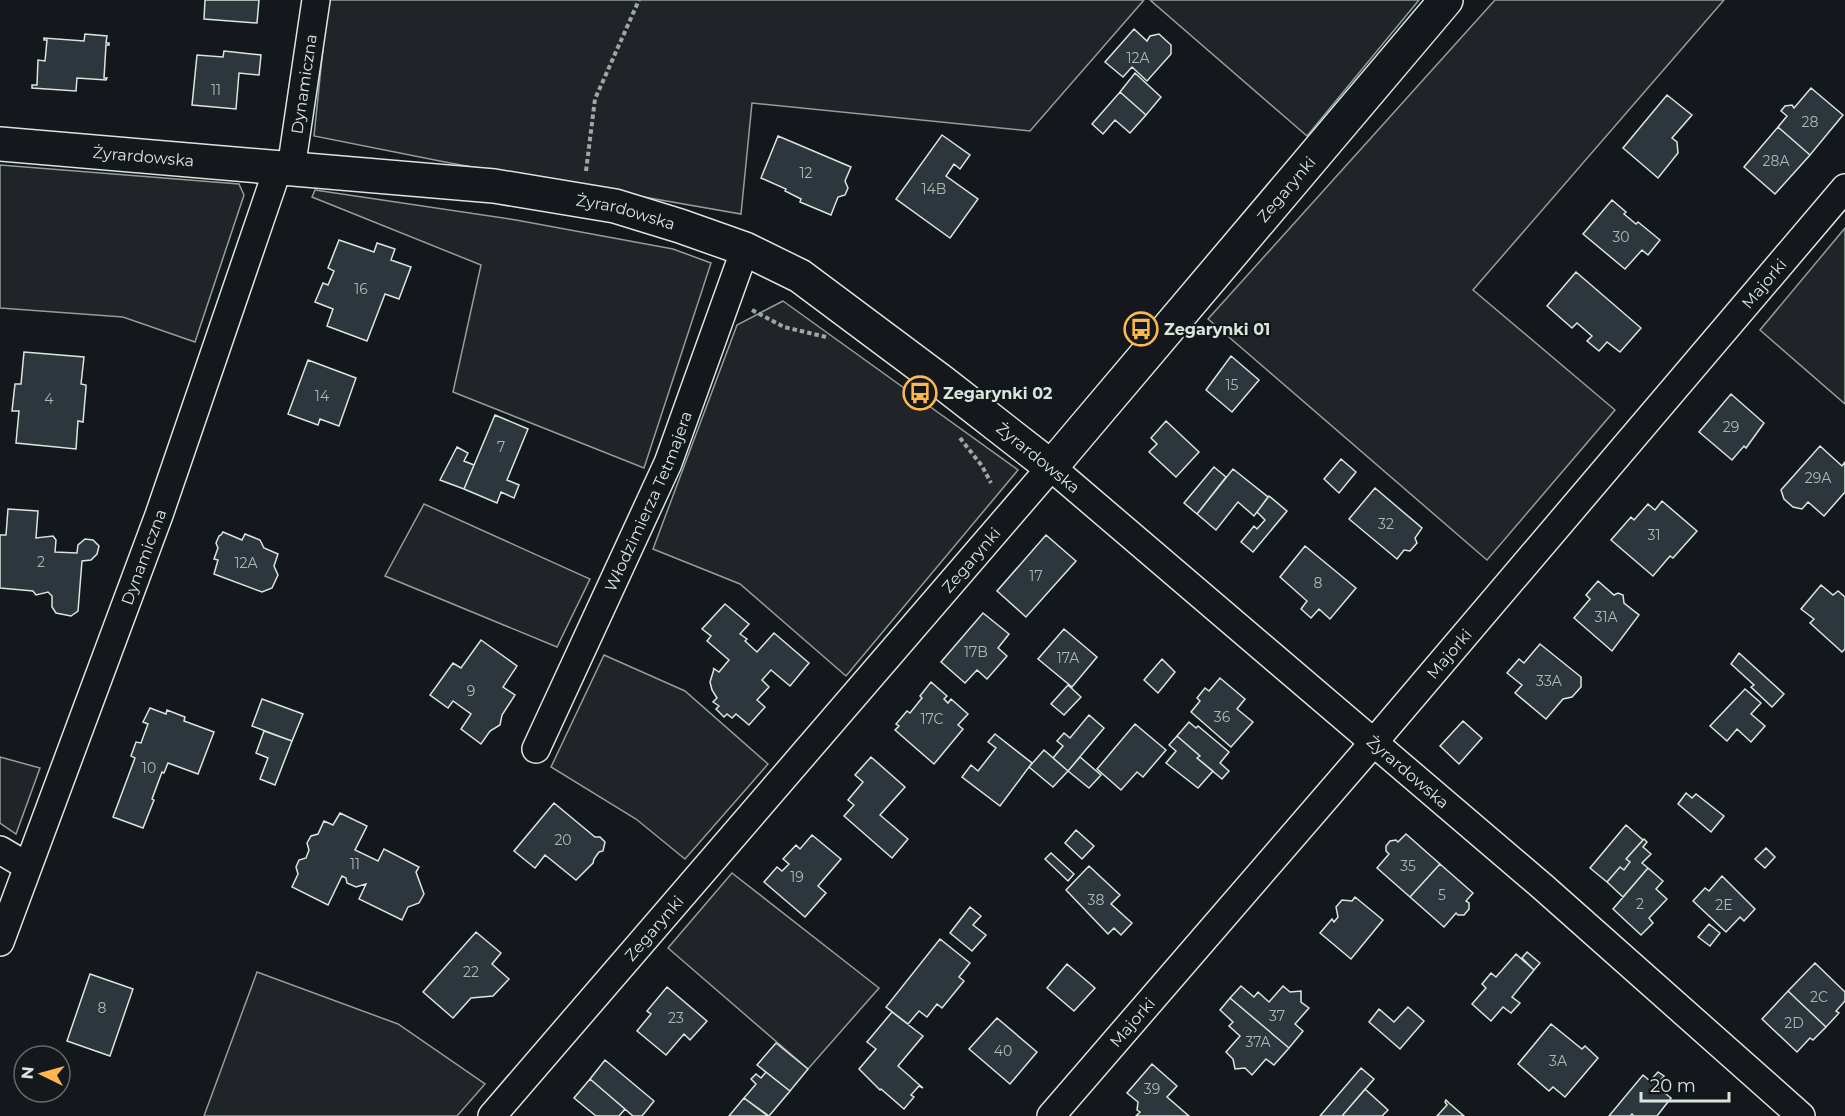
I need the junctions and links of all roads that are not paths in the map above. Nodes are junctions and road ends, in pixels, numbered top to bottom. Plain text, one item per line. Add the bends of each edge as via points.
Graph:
1 (316, 0) edge
2 (1446, 0) edge
3 (0, 144) edge
4 (284, 169) junction
5 (1845, 188) edge
6 (746, 249) junction
7 (1051, 467) junction
8 (1374, 742) junction
9 (536, 749) dead end
10 (0, 850) edge
11 (27, 866) junction
12 (0, 942) edge
13 (492, 1116) edge
14 (1051, 1116) edge
15 (1801, 1116) edge

1 - 4 street, Dynamiczna
2 - 7 street, Zegarynki
3 - 4 street, Żyrardowska
4 - 6 street, Żyrardowska via 494,186 615,206
4 - 11 street, Dynamiczna
5 - 8 street, Majorki
6 - 7 street, Żyrardowska via 800,276
6 - 9 street, Włodzimierza Tetmajera via 668,463
7 - 8 street, Żyrardowska
7 - 13 street, Zegarynki
8 - 14 street, Majorki
8 - 15 street, Żyrardowska
10 - 11 street
11 - 12 street, Dynamiczna

